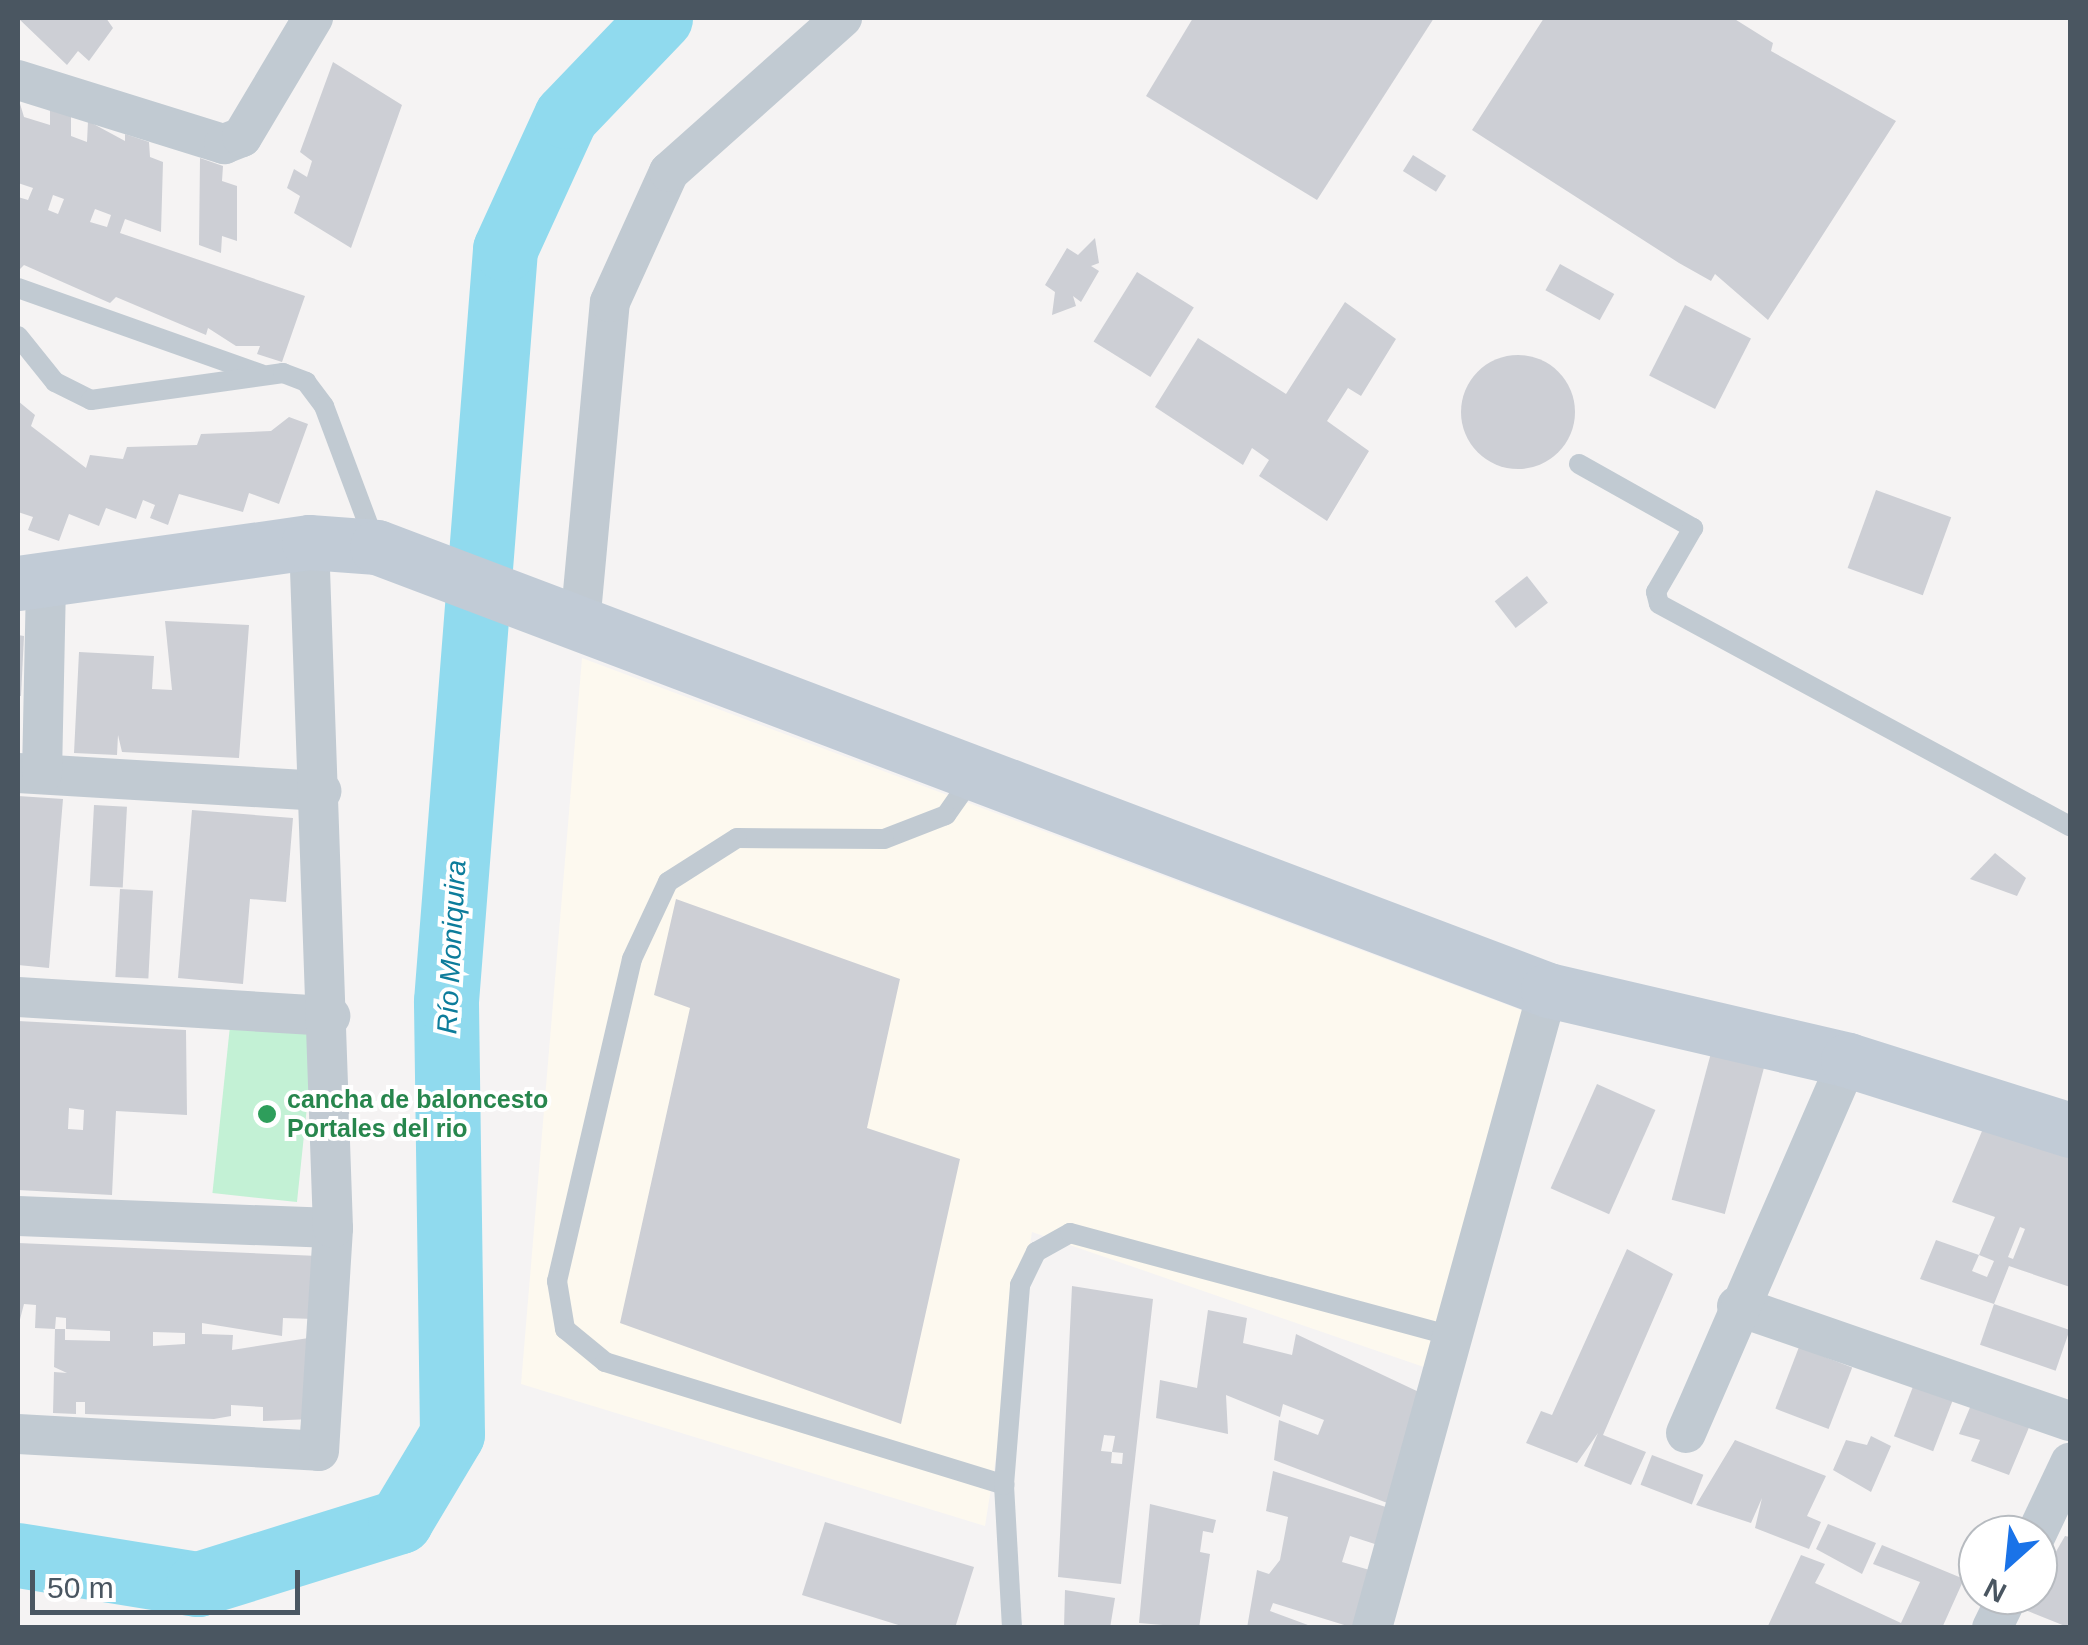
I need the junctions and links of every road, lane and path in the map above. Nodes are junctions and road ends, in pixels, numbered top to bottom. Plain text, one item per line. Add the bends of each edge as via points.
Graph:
1 (314, 18) edge
2 (842, 18) edge
3 (18, 50) edge
4 (18, 80) edge
5 (65, 98) junction
6 (18, 288) edge
7 (18, 336) edge
8 (266, 376) junction
9 (1579, 464) dead end
10 (309, 542) junction
11 (397, 554) junction
12 (32, 584) edge
13 (560, 616) junction
14 (30, 774) edge
15 (975, 774) junction
16 (321, 791) junction
17 (2070, 826) edge
18 (1548, 990) junction
19 (18, 996) edge
20 (330, 1016) junction
21 (1848, 1060) junction
22 (2070, 1130) edge
23 (18, 1216) edge
24 (333, 1228) junction
25 (1737, 1306) junction
26 (1452, 1336) junction
27 (2070, 1421) edge
28 (18, 1434) edge
29 (1686, 1434) dead end
30 (2070, 1463) edge
31 (1004, 1485) junction
32 (2045, 1515) edge
33 (1012, 1628) edge
34 (1372, 1628) edge

1 - 5 street via 242,137 224,144
2 - 13 street via 669,172 610,302
3 - 5 street
4 - 5 street
6 - 8 lane
7 - 8 lane via 55,382 92,400
8 - 11 lane via 306,382 324,406
9 - 17 lane via 1694,528 1656,592 1659,604
10 - 11 main road
10 - 12 main road
10 - 16 street
11 - 13 main road
12 - 14 street
13 - 15 main road
14 - 16 street
15 - 18 main road
15 - 31 lane via 946,815 884,838 738,838 668,882 632,959 557,1281 565,1329 605,1362
16 - 20 street
18 - 21 main road
18 - 26 street
19 - 20 street
20 - 24 street
21 - 22 main road
21 - 25 street
23 - 24 street
24 - 28 street via 321,1441 312,1456
25 - 27 street
25 - 29 street
26 - 31 lane via 1070,1233 1036,1252 1020,1285
26 - 34 street
30 - 32 street
31 - 33 lane

